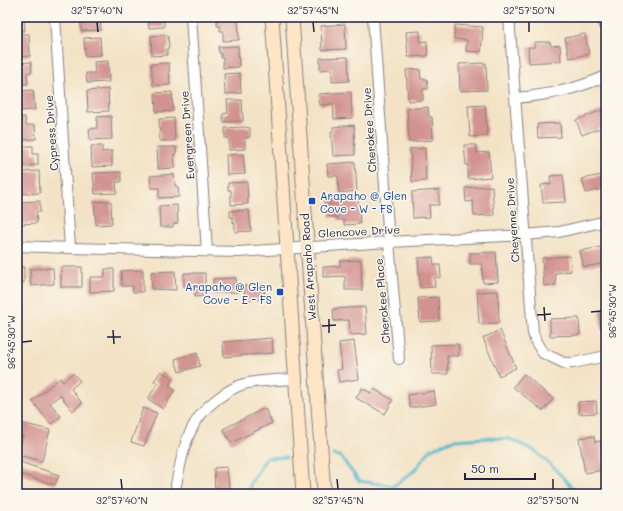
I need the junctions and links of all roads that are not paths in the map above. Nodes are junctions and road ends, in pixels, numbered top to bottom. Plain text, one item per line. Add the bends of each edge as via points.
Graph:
1 (56, 17) edge
2 (190, 17) edge
3 (272, 17) edge
4 (292, 17) edge
5 (373, 17) edge
6 (509, 17) edge
7 (606, 76) edge
8 (515, 98) junction
9 (606, 221) edge
10 (525, 235) junction
11 (389, 242) junction
12 (17, 246) edge
13 (306, 246) junction
14 (70, 248) junction
15 (286, 248) junction
16 (207, 251) junction
17 (606, 356) edge
18 (399, 359) dead end
19 (296, 379) junction
20 (320, 450) junction
21 (176, 485) dead end
22 (303, 494) edge
23 (324, 494) edge

1 - 14 street, Cypress Drive
2 - 16 street, Evergreen Drive
3 - 15 main road, West Arapaho Road
4 - 13 main road, West Arapaho Road
5 - 11 street, Cherokee Drive
6 - 8 street, Cheyenne Drive
7 - 8 street via 565,91
8 - 10 street, Cheyenne Drive
9 - 10 street, Glencove Drive via 559,232
10 - 11 street, Glencove Drive
10 - 17 street, Cheyenne Drive via 533,333 543,353 564,363
11 - 13 street, Glencove Drive
11 - 18 street, Cherokee Place
12 - 14 street, Glencove Drive
13 - 15 street, Glencove Drive
13 - 20 main road, West Arapaho Road
14 - 16 street, Glencove Drive
15 - 16 street, Glencove Drive via 239,252
15 - 19 main road, West Arapaho Road
19 - 20 main road via 308,384 312,432
19 - 21 street via 243,384 208,405 189,432
19 - 22 main road, West Arapaho Road
20 - 23 main road, West Arapaho Road

